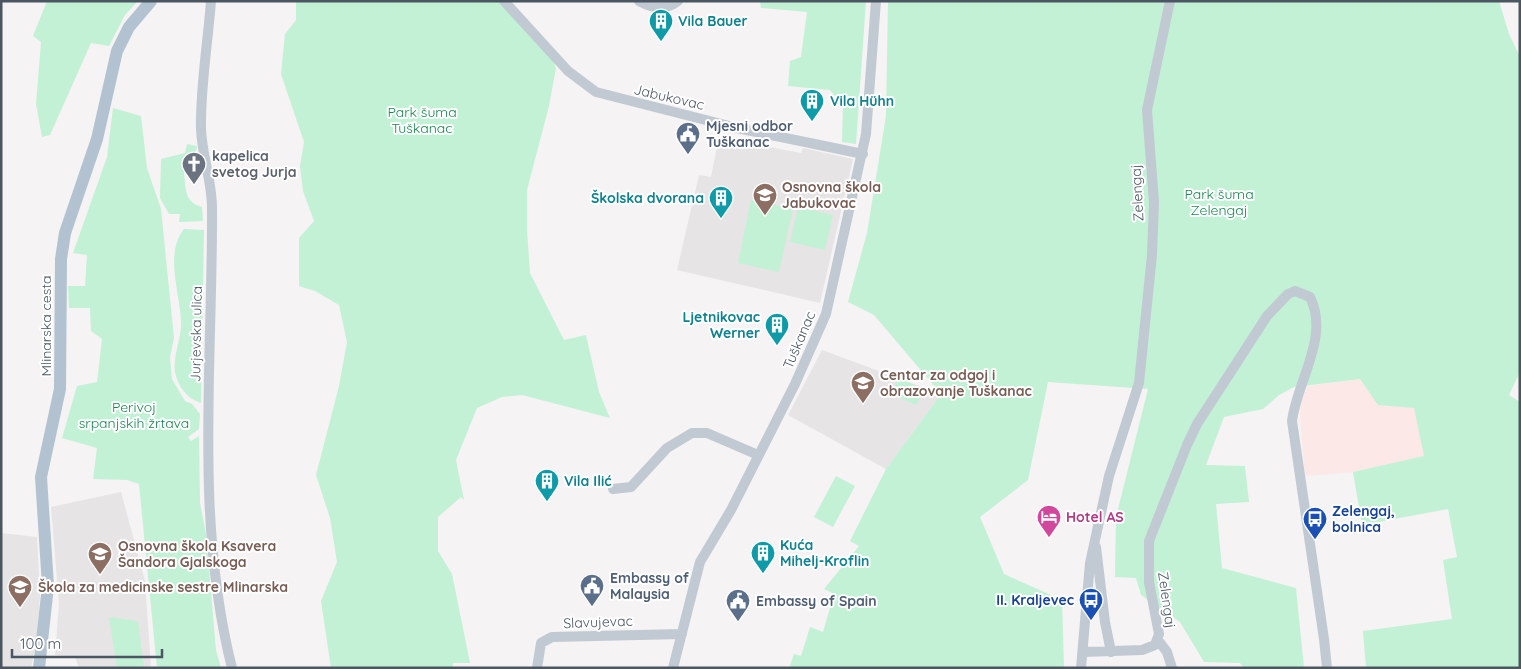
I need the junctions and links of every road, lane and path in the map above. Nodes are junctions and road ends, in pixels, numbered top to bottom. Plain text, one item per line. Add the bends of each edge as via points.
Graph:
1 (151, 1) edge
2 (211, 1) edge
3 (504, 1) edge
4 (639, 1) edge
5 (678, 1) edge
6 (876, 1) edge
7 (1170, 1) edge
8 (863, 154) junction
9 (758, 455) junction
10 (613, 489) dead end
11 (1095, 541) junction
12 (682, 634) junction
13 (1158, 640) junction
14 (1083, 652) junction
15 (1111, 652) junction
16 (39, 668) edge
17 (232, 668) edge
18 (537, 668) edge
19 (674, 668) edge
20 (1081, 668) edge
21 (1172, 668) edge
22 (1327, 668) edge

1 - 16 main road, Mlinarska cesta via 129,27 117,51 97,139 65,233 61,260 60,390 41,477 48,586
2 - 17 street, Jurjevska ulica via 201,130 212,207 208,423 212,527 219,598
3 - 8 street, Jabukovac via 568,71 596,92 738,128
4 - 5 street via 650,7 662,8
6 - 8 street, Tuškanac
7 - 11 street, Zelengaj via 1147,110 1154,202 1139,383 1109,476
8 - 9 street, Tuškanac via 833,290 822,324
9 - 10 street via 706,433 692,434 667,448 631,487
9 - 12 street, Tuškanac via 732,510 700,562
11 - 14 street, Zelengaj via 1090,563
11 - 15 street
12 - 18 street, Slavujevac via 552,637 541,643
12 - 19 street, Tuškanac
13 - 15 street, Zelengaj via 1150,648
13 - 21 street
13 - 22 street, Zelengaj via 1159,628 1149,582 1149,541 1197,424 1267,316 1295,291 1310,297 1316,316 1314,347 1292,421
14 - 15 street, Zelengaj
14 - 20 street

